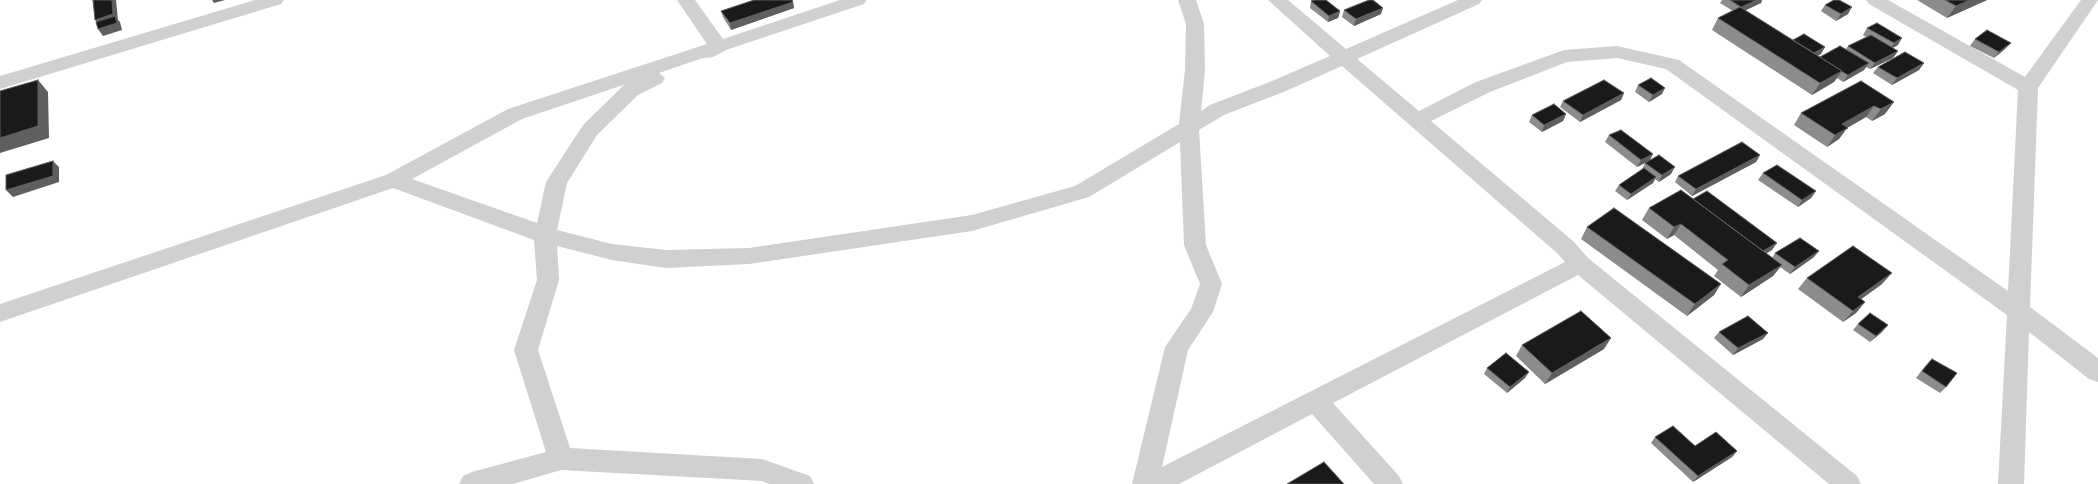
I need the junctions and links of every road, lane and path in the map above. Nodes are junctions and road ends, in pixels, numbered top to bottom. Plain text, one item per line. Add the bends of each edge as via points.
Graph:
1 (275, 0) edge
2 (686, 0) edge
3 (858, 0) edge
4 (1187, 0) edge
5 (1277, 0) edge
6 (1472, 0) edge
7 (1875, 0) edge
8 (2090, 0) edge
9 (719, 47) junction
10 (1343, 58) junction
11 (0, 83) edge
12 (2028, 87) junction
13 (1417, 120) junction
14 (1189, 127) junction
15 (393, 180) junction
16 (545, 235) junction
17 (1580, 264) junction
18 (2020, 312) junction
19 (0, 313) edge
20 (2098, 372) edge
21 (1316, 401) junction
22 (560, 459) junction
23 (472, 484) edge
24 (801, 484) edge
25 (1145, 484) edge
26 (1154, 484) edge
27 (1390, 484) edge
28 (1848, 484) edge
29 (2011, 484) edge

1 - 11 street
2 - 9 street
3 - 9 street
4 - 14 street via 1195,24 1195,70
5 - 10 street
6 - 10 street
7 - 12 street
8 - 12 street
9 - 15 street via 515,114
9 - 16 street via 632,90 590,130 557,182
10 - 13 street
10 - 14 street via 1217,110
12 - 18 street
13 - 17 street via 1565,247
13 - 18 street via 1483,87 1564,56 1617,52 1672,64
14 - 16 street via 1082,192 972,223 749,256 666,259 612,252
14 - 25 street via 1195,245 1211,284 1201,312 1178,347
15 - 16 street
15 - 19 street
16 - 22 street via 548,280 526,350
17 - 21 street
17 - 28 street
18 - 20 street
18 - 29 street
21 - 26 street
21 - 27 street
22 - 23 street
22 - 24 street via 762,470

